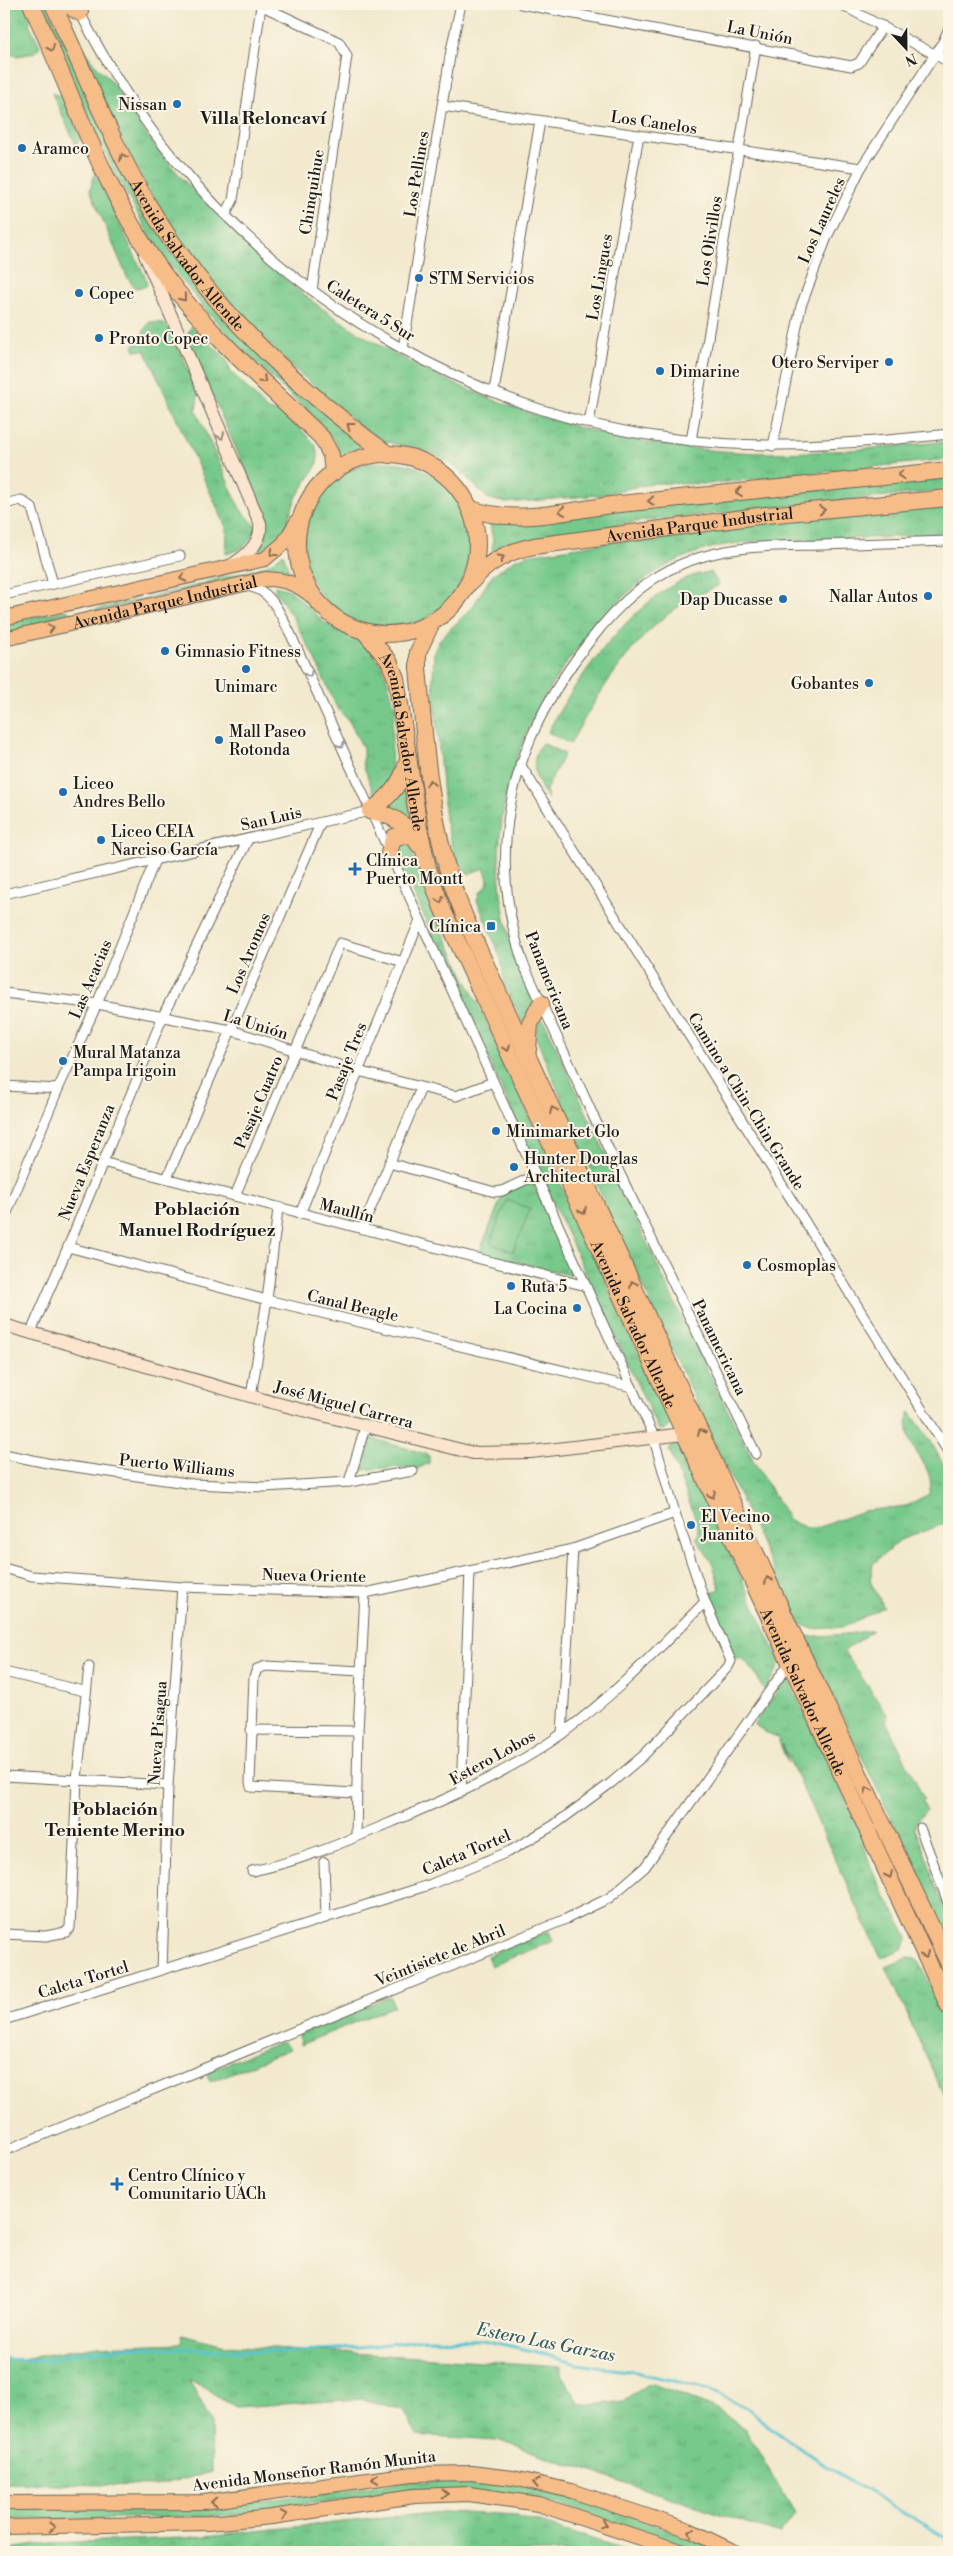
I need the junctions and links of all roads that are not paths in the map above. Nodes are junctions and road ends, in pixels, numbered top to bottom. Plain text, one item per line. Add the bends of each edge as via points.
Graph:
1 (31, 4) edge
2 (53, 4) edge
3 (66, 4) edge
4 (461, 4) edge
5 (521, 4) edge
6 (840, 4) edge
7 (259, 5) edge
8 (78, 8) edge
9 (882, 26) junction
10 (949, 28) edge
11 (756, 46) junction
12 (936, 54) junction
13 (949, 62) edge
14 (442, 106) junction
15 (540, 120) junction
16 (639, 135) junction
17 (739, 150) junction
18 (862, 168) junction
19 (226, 214) junction
20 (134, 230) junction
21 (312, 290) junction
22 (403, 349) junction
23 (494, 391) junction
24 (590, 423) junction
25 (949, 434) edge
26 (691, 441) junction
27 (773, 446) junction
28 (389, 455) junction
29 (949, 470) edge
30 (333, 473) junction
31 (949, 498) edge
32 (4, 504) edge
33 (470, 508) junction
34 (302, 514) junction
35 (949, 541) edge
36 (180, 556) dead end
37 (226, 569) junction
38 (53, 584) junction
39 (232, 586) junction
40 (465, 590) junction
41 (4, 595) edge
42 (99, 597) junction
43 (319, 603) junction
44 (72, 604) junction
45 (4, 618) edge
46 (91, 620) junction
47 (432, 622) junction
48 (76, 623) junction
49 (364, 631) junction
50 (4, 639) edge
51 (408, 760) junction
52 (520, 764) junction
53 (370, 811) junction
54 (321, 822) junction
55 (415, 838) junction
56 (248, 839) junction
57 (389, 852) junction
58 (156, 860) junction
59 (428, 868) junction
60 (4, 894) edge
61 (420, 920) junction
62 (403, 962) junction
63 (4, 993) edge
64 (97, 1004) junction
65 (541, 1004) junction
66 (163, 1016) junction
67 (231, 1030) junction
68 (296, 1052) junction
69 (529, 1057) junction
70 (358, 1071) junction
71 (493, 1082) junction
72 (4, 1086) edge
73 (421, 1088) junction
74 (58, 1089) junction
75 (102, 1162) junction
76 (389, 1163) junction
77 (534, 1176) junction
78 (167, 1178) junction
79 (235, 1196) junction
80 (7, 1205) edge
81 (278, 1209) junction
82 (300, 1214) junction
83 (4, 1220) edge
84 (362, 1229) junction
85 (68, 1247) junction
86 (586, 1286) junction
87 (267, 1300) junction
88 (4, 1325) edge
89 (30, 1334) junction
90 (632, 1387) junction
91 (251, 1396) junction
92 (365, 1427) junction
93 (684, 1434) junction
94 (654, 1439) junction
95 (949, 1453) edge
96 (4, 1454) edge
97 (756, 1454) dead end
98 (413, 1471) dead end
99 (349, 1482) junction
100 (675, 1513) junction
101 (573, 1549) junction
102 (4, 1568) edge
103 (470, 1572) junction
104 (182, 1588) junction
105 (365, 1593) junction
106 (705, 1602) junction
107 (790, 1662) junction
108 (89, 1667) dead end
109 (361, 1671) junction
110 (4, 1672) edge
111 (84, 1691) junction
112 (252, 1730) junction
113 (358, 1731) junction
114 (562, 1734) junction
115 (4, 1776) edge
116 (76, 1779) junction
117 (168, 1785) junction
118 (461, 1792) junction
119 (355, 1793) junction
120 (920, 1828) dead end
121 (356, 1837) junction
122 (324, 1862) dead end
123 (252, 1870) dead end
124 (949, 1905) edge
125 (326, 1918) junction
126 (4, 1934) edge
127 (949, 1964) edge
128 (162, 1970) junction
129 (949, 2007) edge
130 (4, 2020) edge
131 (4, 2151) edge
132 (4, 2503) edge
133 (4, 2526) edge
134 (683, 2552) edge
135 (735, 2552) edge

1 -> 20 highway, Avenida Salvador Allende
28 -> 2 highway, Avenida Salvador Allende via 345,423 275,360 190,267 133,177
3 - 8 highway
4 - 14 street, Los Pellines
5 - 11 street, La Unión
6 - 9 street
7 - 19 street via 233,200
7 - 21 street, Chinquihue via 339,42 347,56
8 - 19 street, Caletera 5 Sur via 113,73 140,114 174,159
9 - 11 street, La Unión via 855,66
9 - 12 street
10 - 12 street, Los Laureles
11 - 17 street, Los Olivillos
12 - 13 street
12 - 18 street, Los Laureles
14 - 15 street, Los Canelos
14 - 22 street, Los Pellines
15 - 16 street, Los Canelos
15 - 23 street
16 - 17 street, Los Canelos
16 - 24 street, Los Lingues
17 - 18 street, Los Canelos
17 - 26 street, Los Olivillos
18 - 27 street, Los Laureles via 828,237 801,306
19 - 21 street, Caletera 5 Sur
20 -> 30 highway, Avenida Salvador Allende via 164,274 203,321 325,442 331,455
20 -> 37 street, Avenida Salvador Allende via 260,524 256,543
21 - 22 street, Caletera 5 Sur via 353,320
22 - 23 street, Caletera 5 Sur via 462,379
23 - 24 street, Caletera 5 Sur
24 - 26 street, Caletera 5 Sur
25 - 27 street, Caletera 5 Sur via 828,445
26 - 27 street, Caletera 5 Sur
28 - 30 highway via 369,456
28 - 33 highway via 414,459 437,469 461,493
29 -> 33 highway, Avenida Parque Industrial via 520,516 494,516
30 - 34 highway via 315,492
40 -> 31 highway, Avenida Parque Industrial via 493,562 534,546 756,516
32 - 38 street via 21,500 32,508
33 - 40 highway via 477,549
34 -> 37 main road, Avenida Parque Industrial via 284,543 271,555
34 - 43 highway via 297,537 298,560 307,588
35 - 52 street, Panamericana via 734,550 700,557 657,577 635,591 572,662 545,704
36 - 38 street
37 -> 42 main road, Avenida Parque Industrial
38 - 41 street
39 - 43 main road, Avenida Parque Industrial via 265,579 282,580 305,590
39 - 46 main road, Avenida Parque Industrial
39 -> 53 street via 251,587 272,599
40 - 47 highway, Avenida Parque Industrial
42 - 44 main road, Avenida Parque Industrial
42 - 46 main road via 90,607
43 - 49 highway via 332,615
44 - 45 main road, Avenida Parque Industrial
44 - 48 main road
46 - 48 main road, Avenida Parque Industrial
47 - 49 highway via 416,630 399,633
69 -> 47 highway, Avenida Salvador Allende via 458,898 438,831 418,668 418,652
50 -> 48 main road, Avenida Parque Industrial
49 - 51 highway, Avenida Salvador Allende via 384,653 394,673
51 - 53 highway via 395,789
51 - 59 highway, Avenida Salvador Allende
52 - 65 street, Panamericana via 507,826 505,881 518,948
52 - 95 street, Camino a Chin-Chin Grande
53 - 54 street, San Luis
53 - 55 highway via 399,820
53 - 57 street
54 - 56 street, San Luis
54 - 67 street, Los Aromos
55 - 57 highway via 406,835 394,837
55 - 59 highway
56 - 58 street, San Luis
56 - 66 street, Nueva Esperanza
57 - 61 street
58 - 60 street, San Luis
58 - 64 street, Las Acacias
59 -> 93 highway, Avenida Salvador Allende via 446,915
61 - 62 street, Pasaje Tres
61 - 71 street
62 - 68 street, Pasaje Cuatro via 341,942
62 - 70 street, Pasaje Tres
63 - 64 street, La Unión
64 - 66 street, La Unión
64 - 74 street, Las Acacias
65 - 69 highway via 528,1032
65 - 97 street, Panamericana
66 - 67 street, La Unión
66 - 75 street, Nueva Esperanza
67 - 68 street, La Unión
67 - 78 street, Los Aromos
68 - 70 street, La Unión
68 - 79 street, Pasaje Cuatro
127 -> 69 highway, Avenida Salvador Allende via 791,1630
70 - 73 street, La Unión
70 - 82 street, Pasaje Tres
71 - 73 street, La Unión via 456,1096
71 - 77 street
72 - 74 street
73 - 76 street
74 - 80 street, Las Acacias
75 - 78 street, Maullín
75 - 85 street, Nueva Esperanza
76 - 77 street via 495,1192
76 - 84 street
77 - 86 street
78 - 79 street, Maullín
79 - 81 street, Maullín
80 - 83 street, Las Acacias
81 - 82 street, Maullín
81 - 87 street
82 - 84 street, Maullín
84 - 86 street, Maullín
85 - 87 street, Canal Beagle
85 - 89 street, Nueva Esperanza
86 - 90 street
87 - 90 street, Canal Beagle
87 - 91 street
88 - 89 street, José Miguel Carrera
89 - 91 street, José Miguel Carrera
90 - 94 street
91 - 92 street, José Miguel Carrera
92 - 94 street, José Miguel Carrera via 480,1453 531,1452
92 - 99 street
93 - 94 street, José Miguel Carrera
93 -> 107 highway, Avenida Salvador Allende
94 - 100 street
96 - 99 street, Puerto Williams via 193,1484 244,1487
98 - 99 street, Puerto Williams
100 - 101 street, Nueva Oriente
100 - 106 street, Caleta Tortel
101 - 103 street, Nueva Oriente
101 - 114 street
102 - 104 street, Nueva Oriente via 32,1576
103 - 105 street, Nueva Oriente
103 - 118 street
104 - 105 street, Nueva Oriente
104 - 117 street, Nueva Pisagua
105 - 109 street
106 - 114 street, Estero Lobos via 635,1671
106 - 125 street, Caleta Tortel via 728,1652 731,1661 728,1667 661,1738 611,1783 554,1825 493,1859 457,1875
107 -> 129 highway, Avenida Salvador Allende
107 - 131 street, Veintisiete de Abril via 645,1867 609,1898 566,1920
108 - 111 street
109 - 112 street via 266,1666 257,1669
109 - 113 street
110 - 111 street
111 - 116 street
112 - 113 street
112 - 119 street via 252,1787
113 - 119 street
114 - 118 street, Estero Lobos
115 - 116 street
116 - 117 street
116 - 126 street via 70,1928 62,1934
117 - 128 street, Nueva Pisagua
118 - 121 street, Estero Lobos
119 - 121 street
120 - 124 street
121 - 123 street, Estero Lobos via 287,1862
122 - 125 street
125 - 128 street, Caleta Tortel
128 - 130 street, Caleta Tortel
135 -> 132 main road, Avenida Monseñor Ramón Munita via 679,2527 572,2491 471,2473 412,2474 204,2502
133 -> 134 main road via 223,2522 414,2496 469,2494 538,2504

